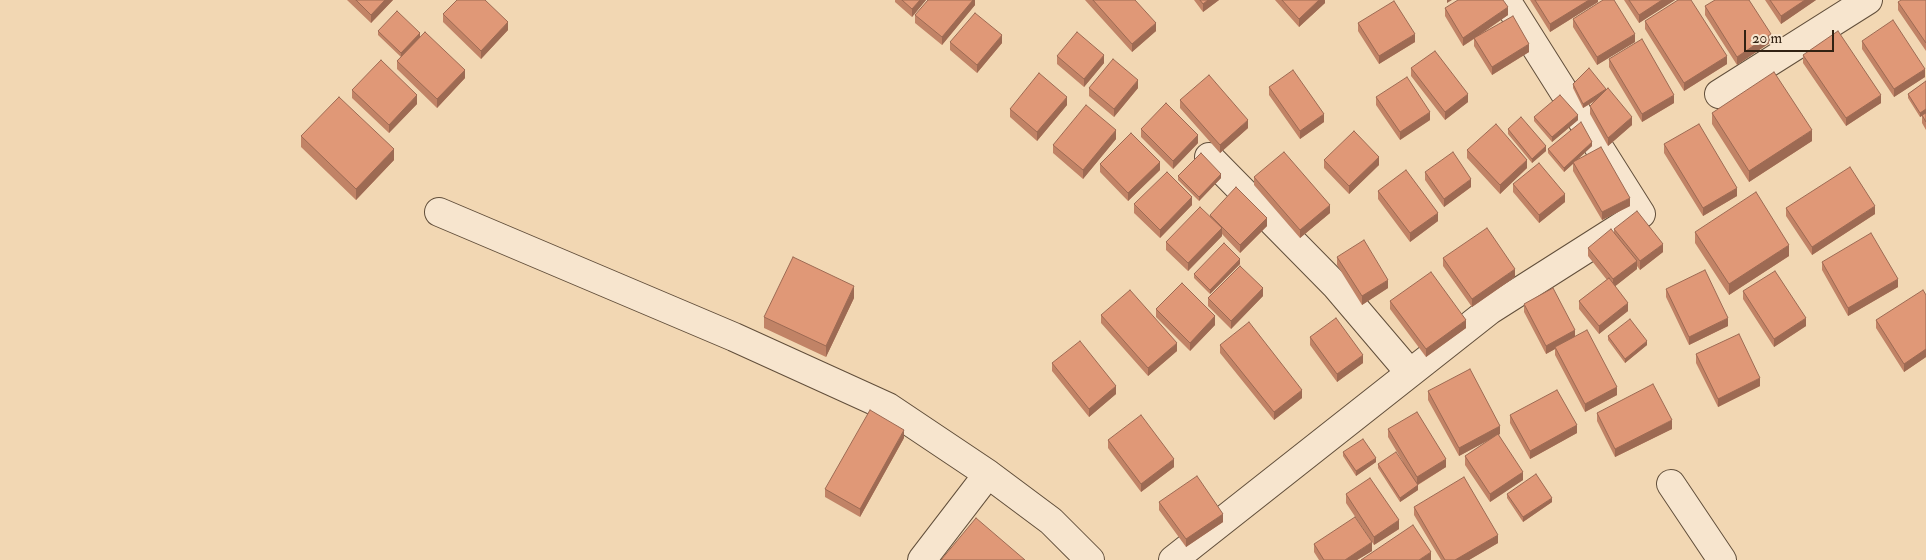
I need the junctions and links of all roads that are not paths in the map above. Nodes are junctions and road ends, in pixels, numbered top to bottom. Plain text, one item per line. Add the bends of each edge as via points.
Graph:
1 (1506, 0) edge
2 (1868, 0) edge
3 (1719, 94) dead end
4 (1209, 157) dead end
5 (439, 212) dead end
6 (1410, 373) junction
7 (988, 474) junction
8 (1671, 484) dead end
9 (922, 560) edge
10 (1090, 560) edge
11 (1173, 560) edge
12 (1722, 560) edge

1 - 6 street via 1641,214 1490,310
2 - 3 street
4 - 6 street via 1336,286
5 - 7 street via 888,406
6 - 11 street
7 - 9 street
7 - 10 street via 1051,520
8 - 12 street

